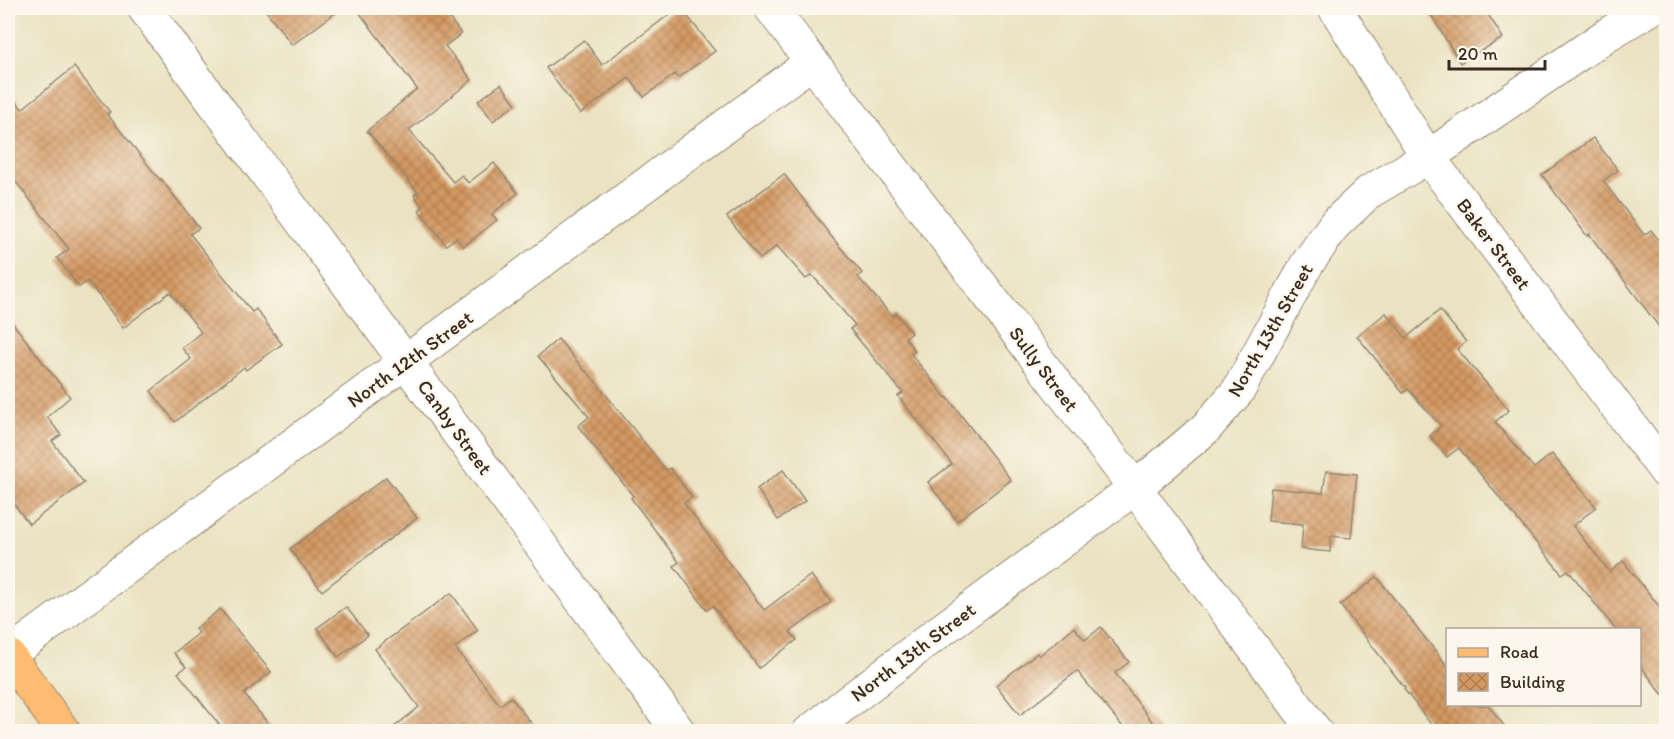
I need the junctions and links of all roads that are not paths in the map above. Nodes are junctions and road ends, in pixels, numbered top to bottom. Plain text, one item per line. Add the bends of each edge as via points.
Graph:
1 (144, 8) edge
2 (771, 8) edge
3 (1335, 8) edge
4 (1652, 8) edge
5 (812, 63) junction
6 (1428, 157) junction
7 (406, 362) junction
8 (1666, 472) edge
9 (1135, 488) junction
10 (8, 655) edge
11 (64, 732) edge
12 (679, 732) edge
13 (809, 732) edge
14 (1316, 732) edge

1 - 7 street, Canby Street
2 - 5 street, Sully Street
3 - 6 street, Baker Street
4 - 6 street, North 13th Street
5 - 7 street, North 12th Street
5 - 9 street, Sully Street
6 - 8 street, Baker Street
6 - 9 street, North 13th Street via 1370,192 1335,224 1307,264 1238,391 1204,429
7 - 10 street, North 12th Street
7 - 12 street, Canby Street
9 - 13 street, North 13th Street
9 - 14 street, Sully Street
10 - 11 main road

